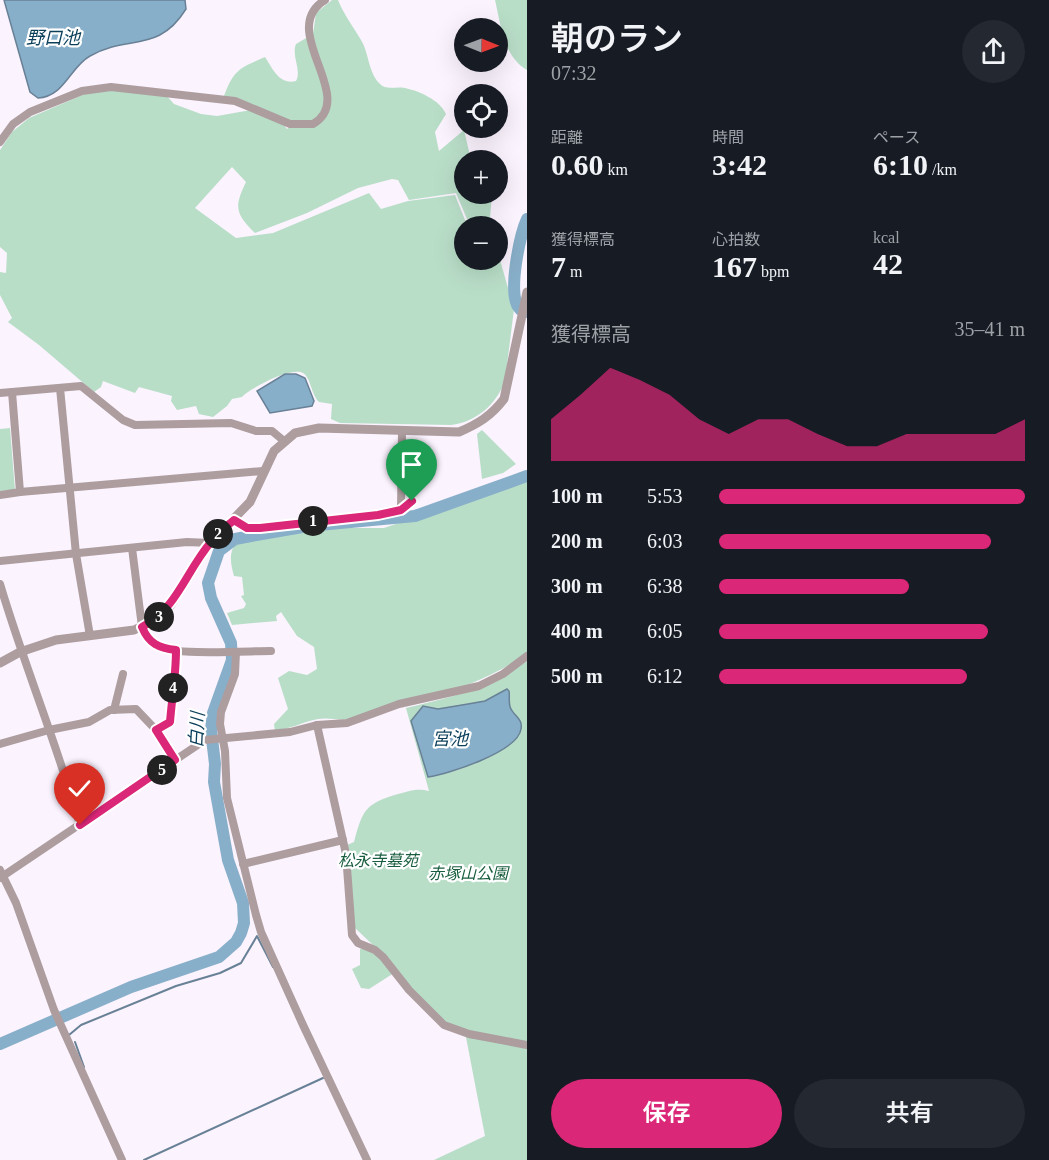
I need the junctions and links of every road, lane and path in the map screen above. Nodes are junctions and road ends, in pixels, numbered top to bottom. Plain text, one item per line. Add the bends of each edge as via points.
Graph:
1 (325, 0) edge
2 (0, 142) edge
3 (526, 297) edge
4 (60, 388) junction
5 (12, 392) junction
6 (0, 393) edge
7 (402, 432) junction
8 (284, 441) junction
9 (263, 471) junction
10 (69, 488) junction
11 (20, 492) junction
12 (0, 495) edge
13 (412, 501) dead end
14 (401, 510) junction
15 (234, 520) junction
16 (210, 543) junction
17 (132, 548) junction
18 (76, 554) junction
19 (0, 561) edge
20 (0, 584) edge
21 (142, 627) junction
22 (90, 636) junction
23 (176, 650) junction
24 (271, 651) dead end
25 (20, 652) junction
26 (236, 652) junction
27 (527, 656) edge
28 (0, 663) edge
29 (123, 674) dead end
30 (114, 710) junction
31 (317, 725) junction
32 (49, 730) junction
33 (156, 730) junction
34 (222, 739) junction
35 (0, 744) edge
36 (175, 760) junction
37 (80, 825) junction
38 (343, 840) junction
39 (243, 864) junction
40 (1, 875) edge
41 (527, 1045) edge
42 (122, 1160) edge
43 (366, 1160) edge

1 - 2 street via 309,16 310,38 326,88 327,105 325,113 313,124 290,124 235,101 111,87 82,91 30,112 13,124
3 - 7 street via 504,399 493,413 459,432
4 - 5 street
4 - 8 street via 81,386 135,425 231,423 256,431 272,431
4 - 10 street
5 - 6 street
5 - 11 street
7 - 8 street via 311,429
7 - 14 street
8 - 9 street
9 - 10 street
9 - 15 street via 250,502
10 - 11 street
10 - 18 street
11 - 12 street
13 - 14 street
14 - 15 street via 260,528 247,528
15 - 16 street
16 - 17 street
16 - 21 street via 170,606
17 - 18 street
17 - 21 street
18 - 19 street
18 - 22 street
20 - 25 street
21 - 22 street
21 - 23 street via 156,646
22 - 25 street via 56,640
23 - 26 street
23 - 33 street via 170,722
24 - 26 street
25 - 28 street
25 - 32 street
26 - 34 street via 235,674 221,712
27 - 31 street via 493,680 469,689 399,704 347,723
29 - 30 street
30 - 32 street via 89,722
30 - 33 street via 136,709
31 - 34 street
31 - 38 street
32 - 35 street
32 - 37 street
33 - 36 street
34 - 36 street via 205,740
34 - 39 street via 227,798
36 - 37 street
37 - 40 street
38 - 39 street
38 - 41 street via 355,940 383,957 444,1025
39 - 43 street via 261,932
40 - 42 street via 16,903 55,1012

